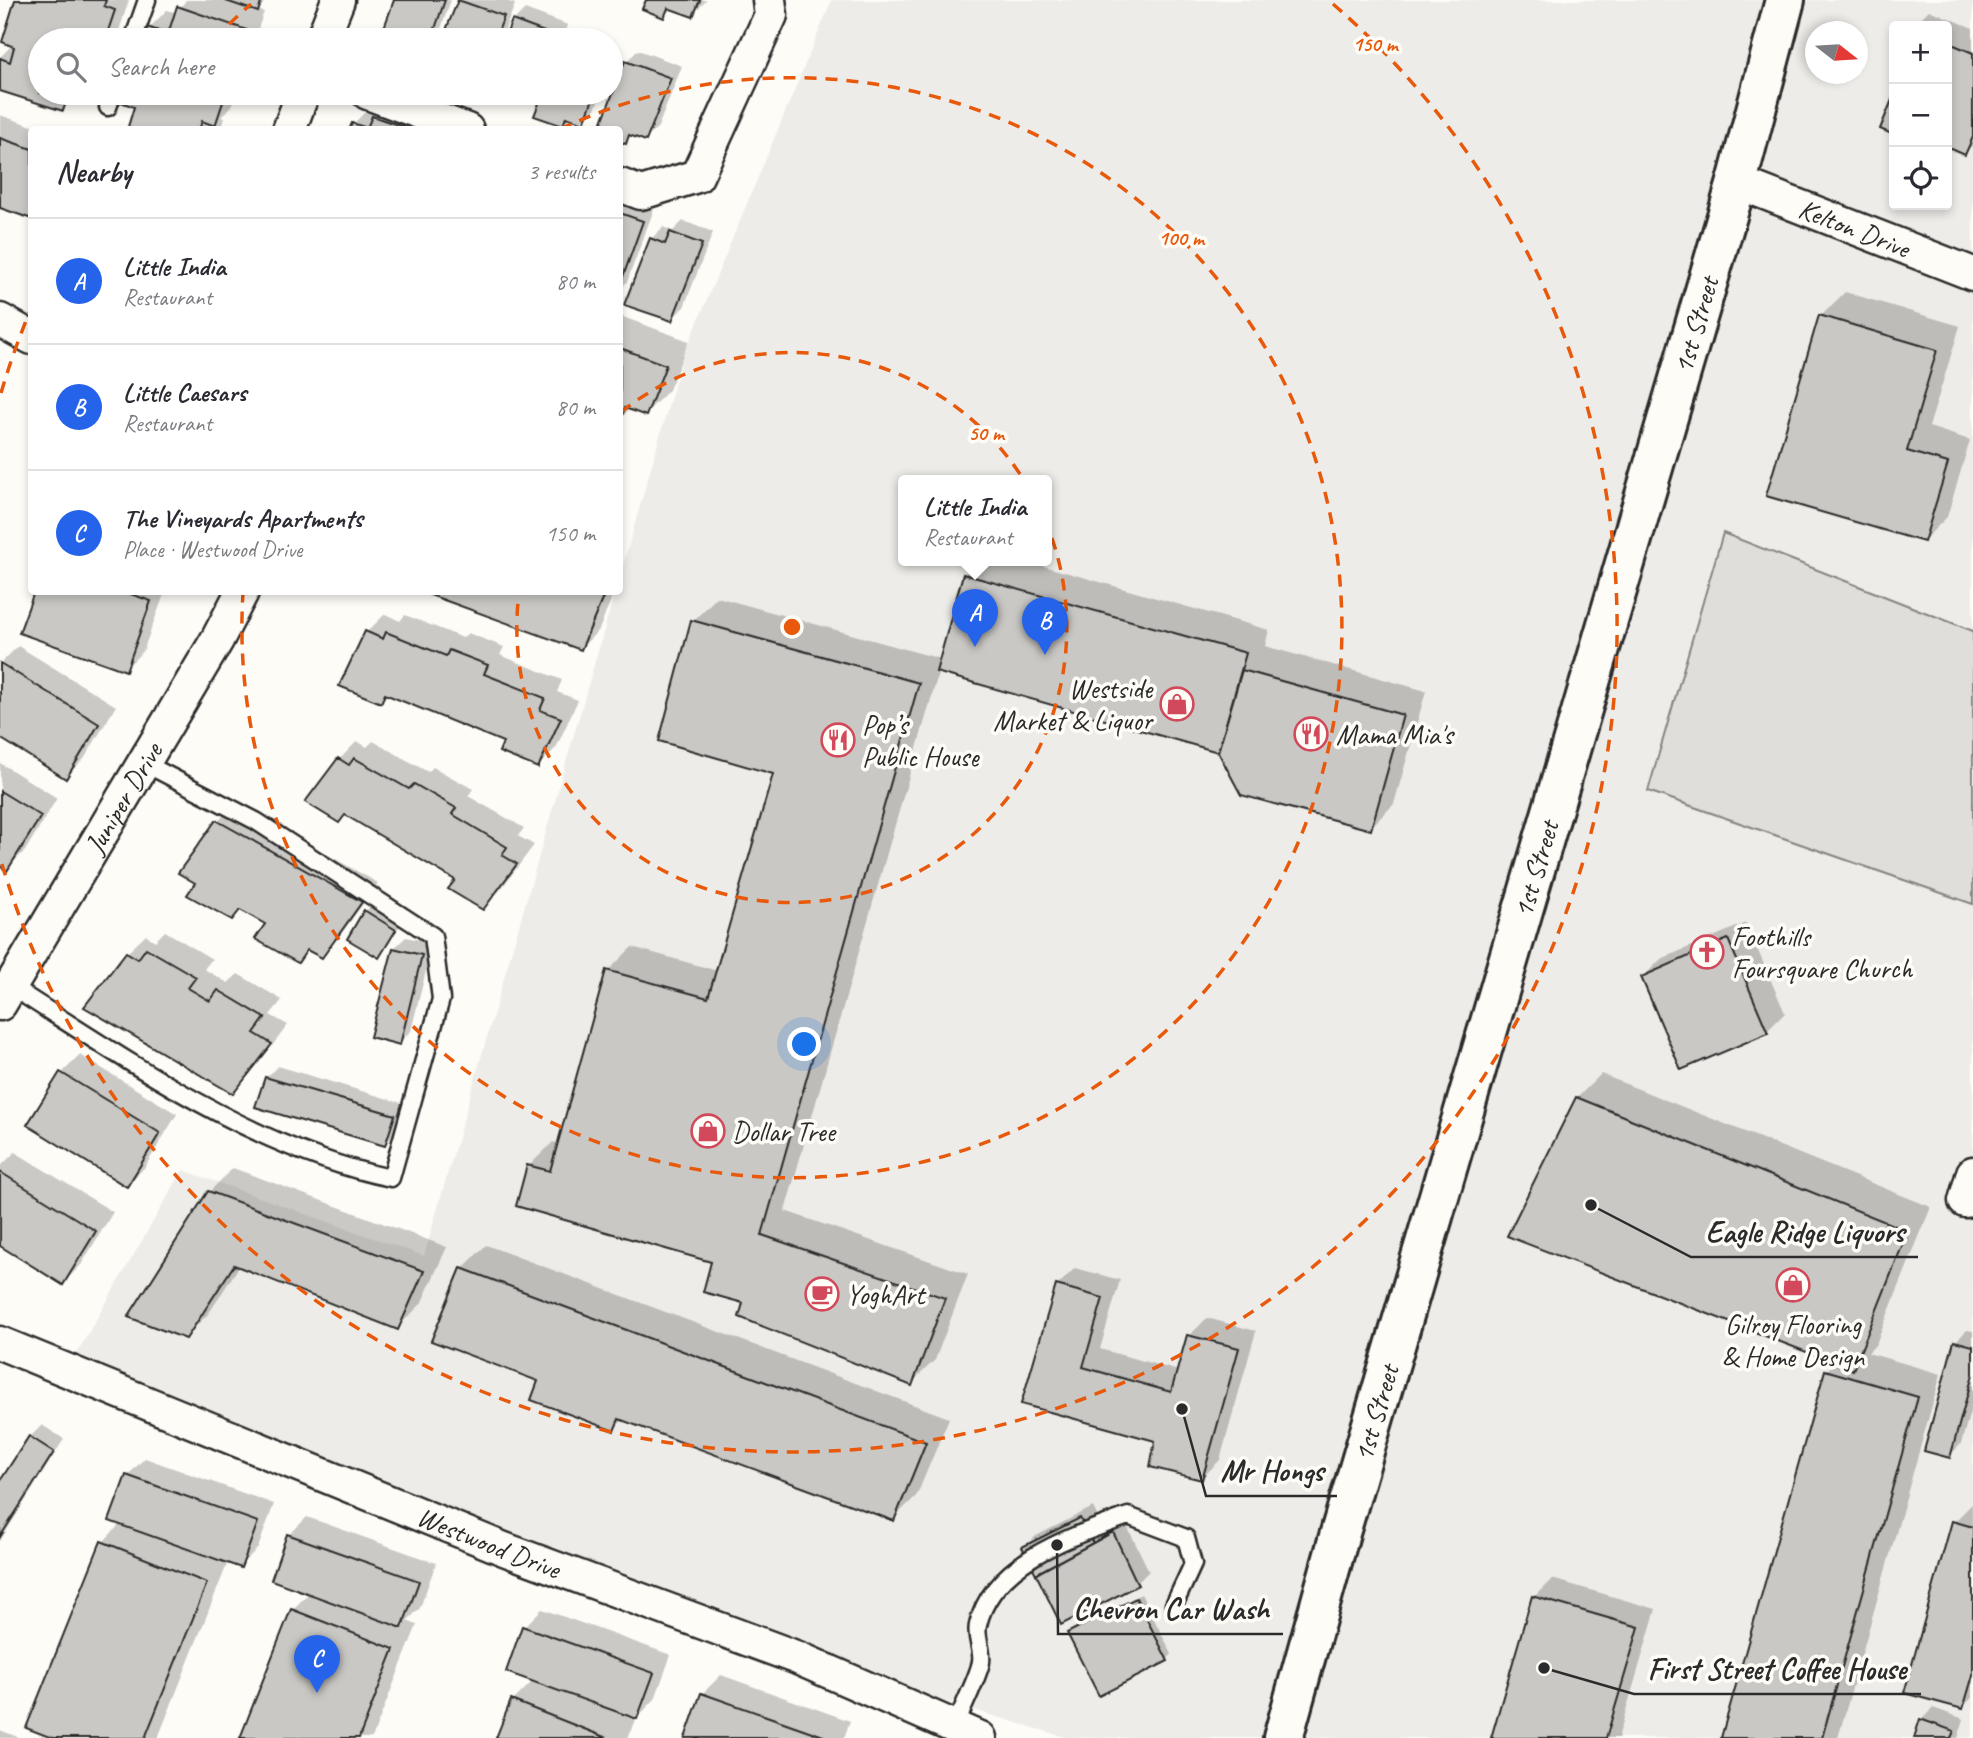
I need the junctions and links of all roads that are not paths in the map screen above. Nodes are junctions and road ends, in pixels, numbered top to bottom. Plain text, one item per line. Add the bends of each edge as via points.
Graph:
1 (148, 0) edge
2 (338, 0) edge
3 (769, 0) edge
4 (1785, 0) edge
5 (138, 28) edge
6 (327, 28) edge
7 (298, 105) edge
8 (400, 105) edge
9 (291, 126) edge
10 (456, 126) edge
11 (1737, 182) junction
12 (623, 186) edge
13 (1973, 274) edge
14 (0, 320) edge
15 (28, 336) edge
16 (240, 595) edge
17 (144, 764) junction
18 (5, 995) edge
19 (0, 1343) edge
20 (1174, 1605) dead end
21 (967, 1732) edge
22 (1283, 1738) edge

1 - 5 lane
2 - 6 street
3 - 12 street via 771,15 697,176 641,193
4 - 11 main road, 1st Street
7 - 9 street
8 - 10 street
11 - 13 street, Kelton Drive
11 - 22 main road, 1st Street
14 - 15 street
16 - 17 street, Juniper Drive
17 - 18 street, Juniper Drive
17 - 18 lane via 256,821 433,936 441,999 391,1178 354,1171 234,1122
19 - 21 street, Westwood Drive via 504,1549 798,1658
20 - 21 lane via 1193,1564 1186,1538 1128,1516 1029,1559 1002,1580 977,1627 981,1661

